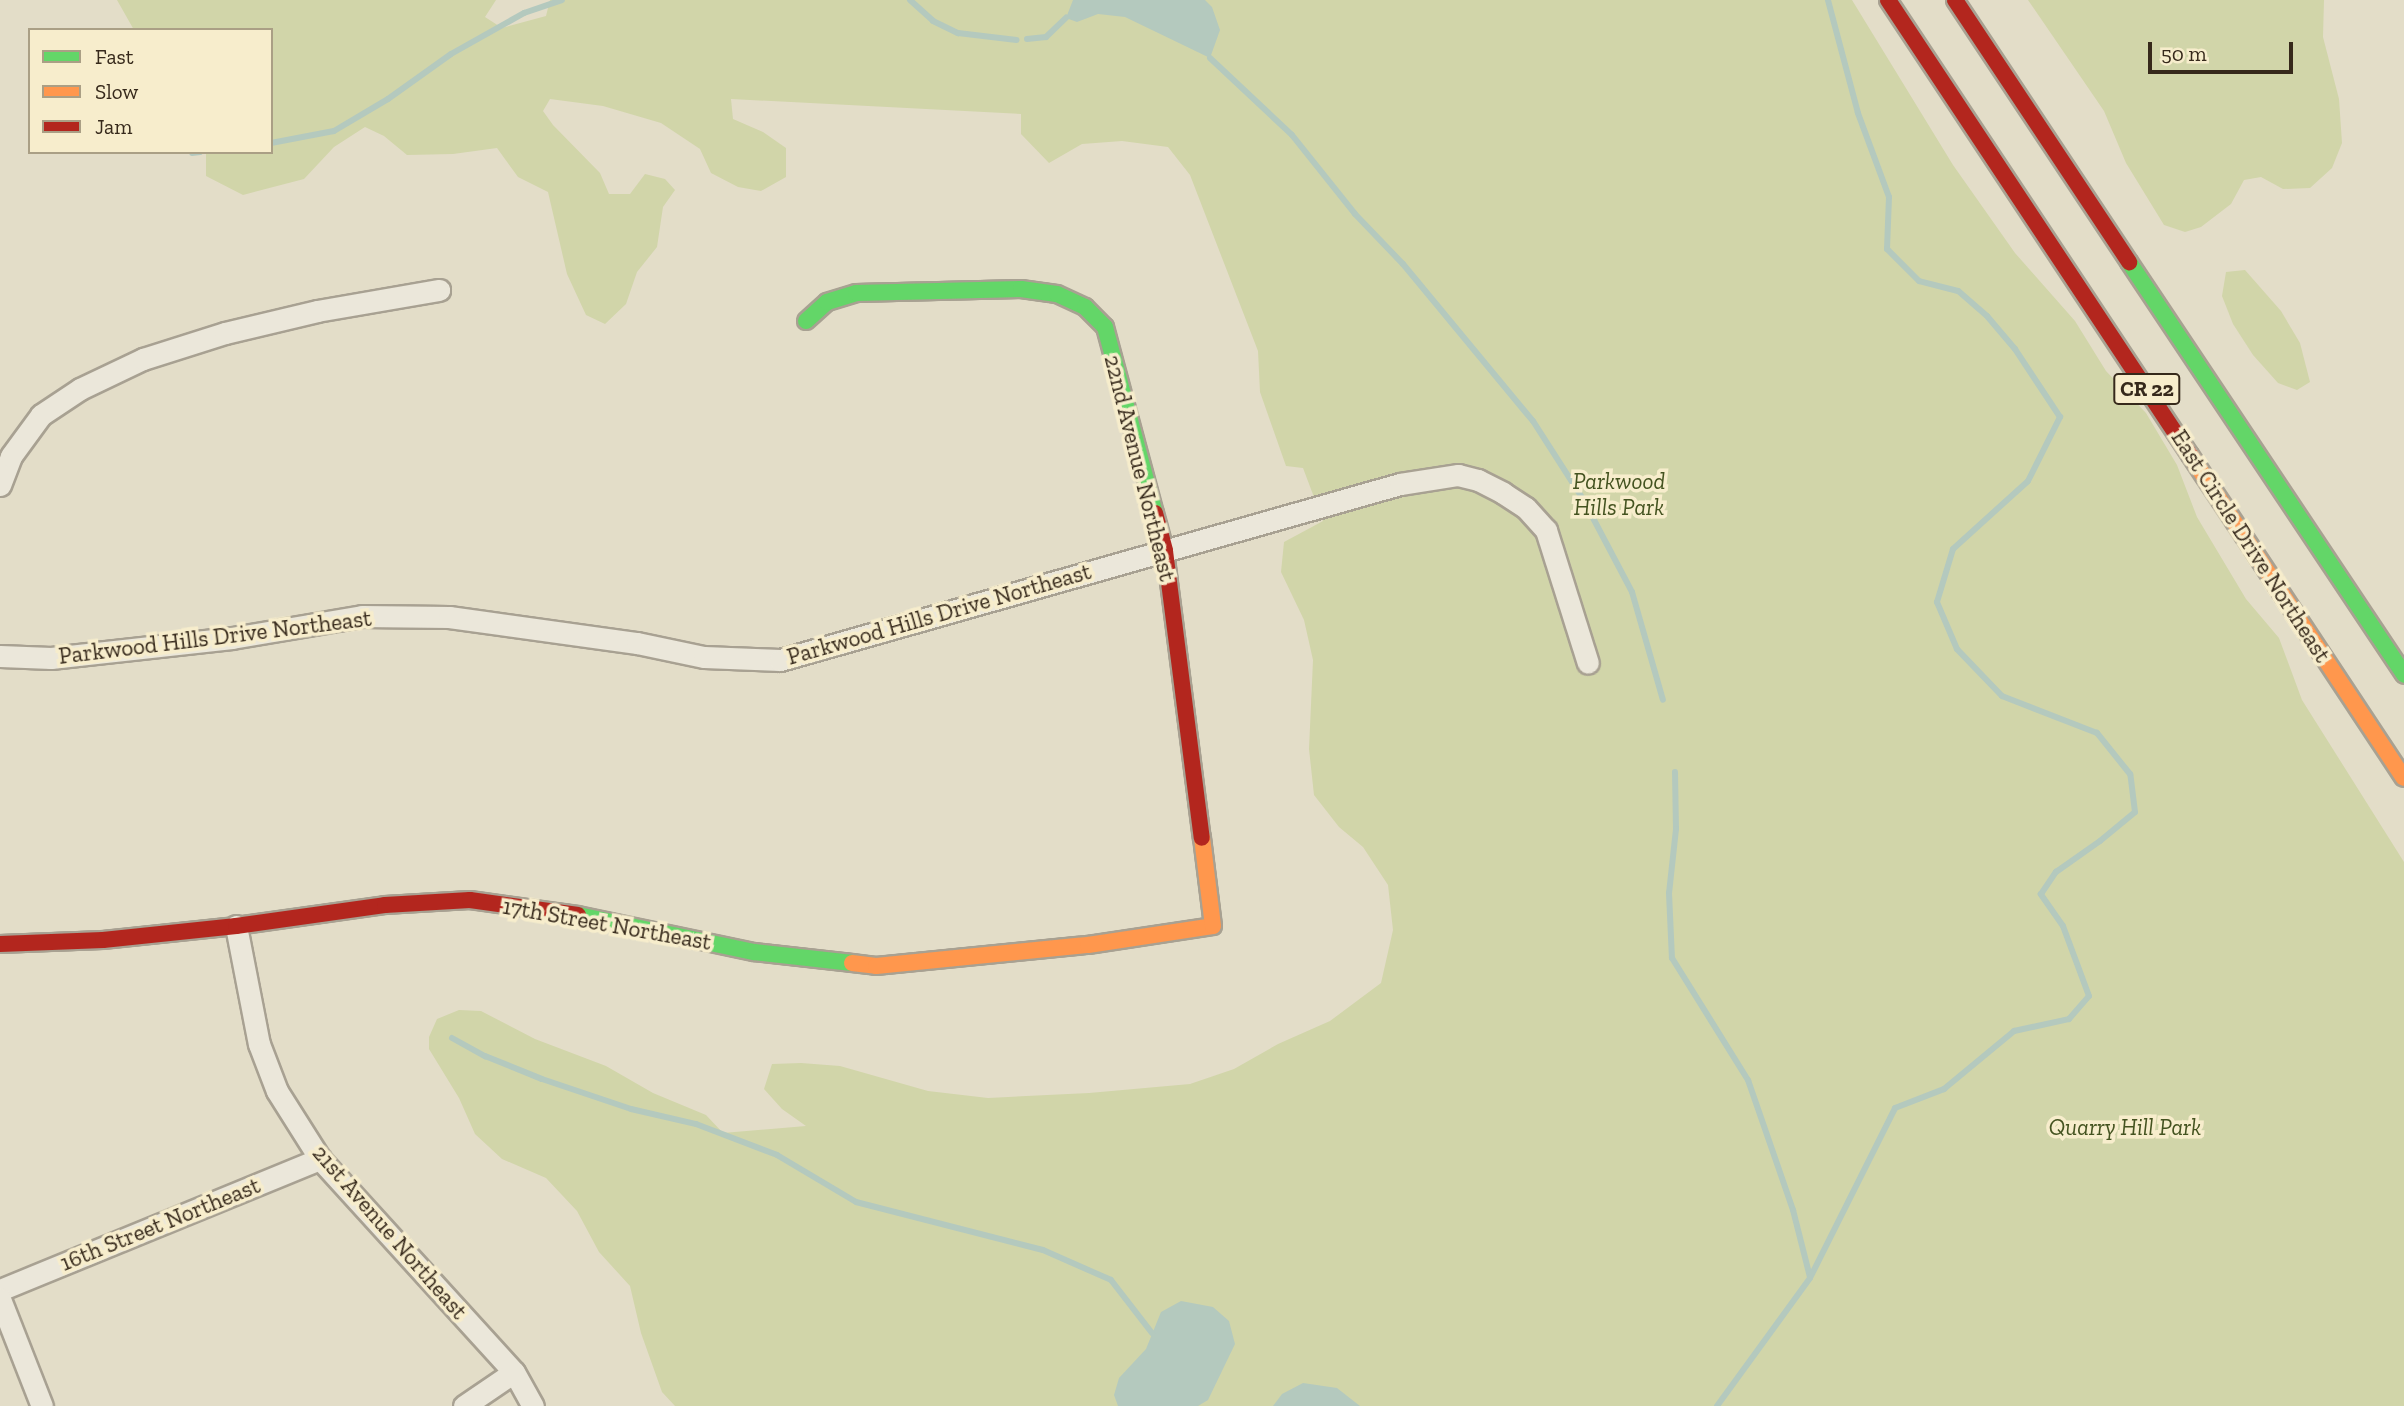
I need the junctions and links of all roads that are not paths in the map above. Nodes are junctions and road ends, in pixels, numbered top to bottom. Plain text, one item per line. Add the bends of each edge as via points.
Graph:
1 (1888, 0) edge
2 (1955, 0) edge
3 (439, 290) dead end
4 (806, 321) dead end
5 (0, 485) edge
6 (1165, 551) junction
7 (0, 656) edge
8 (1588, 663) dead end
9 (2404, 675) edge
10 (2404, 778) edge
11 (236, 926) junction
12 (1213, 926) joint
13 (0, 944) edge
14 (320, 1159) junction
15 (0, 1290) edge
16 (0, 1299) edge
17 (514, 1372) junction
18 (41, 1406) edge
19 (464, 1406) edge
20 (533, 1406) edge

1 - 10 street, East Circle Drive Northeast / CR 22
2 - 9 street, CR 22
3 - 5 street via 317,311 143,359 80,389 41,415 12,456
4 - 6 street, 22nd Avenue Northeast via 827,302 856,293 1021,289 1057,294 1085,307 1105,327
6 - 7 street, Parkwood Hills Drive Northeast via 780,660 704,657 449,617 362,616 204,641 51,657
6 - 8 street, Parkwood Hills Drive Northeast via 1400,484 1458,475 1478,480 1526,508 1546,530
6 - 12 street, 22nd Avenue Northeast
11 - 12 street, 17th Street Northeast via 385,905 470,900 577,915 754,952 876,966 1088,945
11 - 13 street, 17th Street Northeast via 103,940
11 - 14 street, 21st Avenue Northeast via 259,1044 277,1091
14 - 15 street, 16th Street Northeast
14 - 17 street, 21st Avenue Northeast
16 - 18 street
17 - 19 street
17 - 20 street, 21st Avenue Northeast

